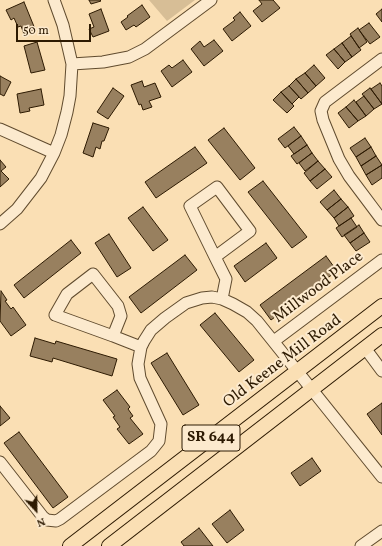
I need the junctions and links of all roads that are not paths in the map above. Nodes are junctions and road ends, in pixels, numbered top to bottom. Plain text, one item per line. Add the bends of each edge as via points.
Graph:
1 (54, 0) edge
2 (211, 0) edge
3 (382, 59) edge
4 (72, 64) junction
5 (0, 129) edge
6 (54, 153) junction
7 (382, 220) edge
8 (0, 224) edge
9 (215, 257) junction
10 (382, 260) edge
11 (222, 299) junction
12 (382, 306) edge
13 (382, 335) edge
14 (113, 336) junction
15 (274, 341) junction
16 (141, 347) junction
17 (365, 348) junction
18 (382, 371) edge
19 (297, 372) junction
20 (312, 390) junction
21 (0, 462) edge
22 (382, 477) edge
23 (382, 531) edge
24 (70, 546) edge
25 (109, 546) edge
26 (361, 546) edge

1 - 4 street
2 - 4 street via 145,49 129,57
3 - 7 street via 325,102 321,111 339,159
4 - 6 street via 67,112 62,135
5 - 6 street
6 - 8 street via 31,193
9 - 9 street via 190,206 217,187 250,231
9 - 11 street via 226,279
10 - 15 street, Millwood Place
11 - 15 street via 246,312
11 - 16 street via 202,298 186,303 151,330
12 - 19 main road, Old Keene Mill Road / SR 644
13 - 17 main road, SR 644
14 - 14 street via 55,316 67,294 93,274 118,306 121,316
14 - 16 street
15 - 19 street
16 - 21 street via 138,364 140,378 161,424 159,441 150,451 56,521 43,517
17 - 18 street
17 - 20 main road, SR 644
19 - 20 street
19 - 24 main road, Old Keene Mill Road / SR 644
20 - 22 street
20 - 25 main road, SR 644
23 - 26 street

